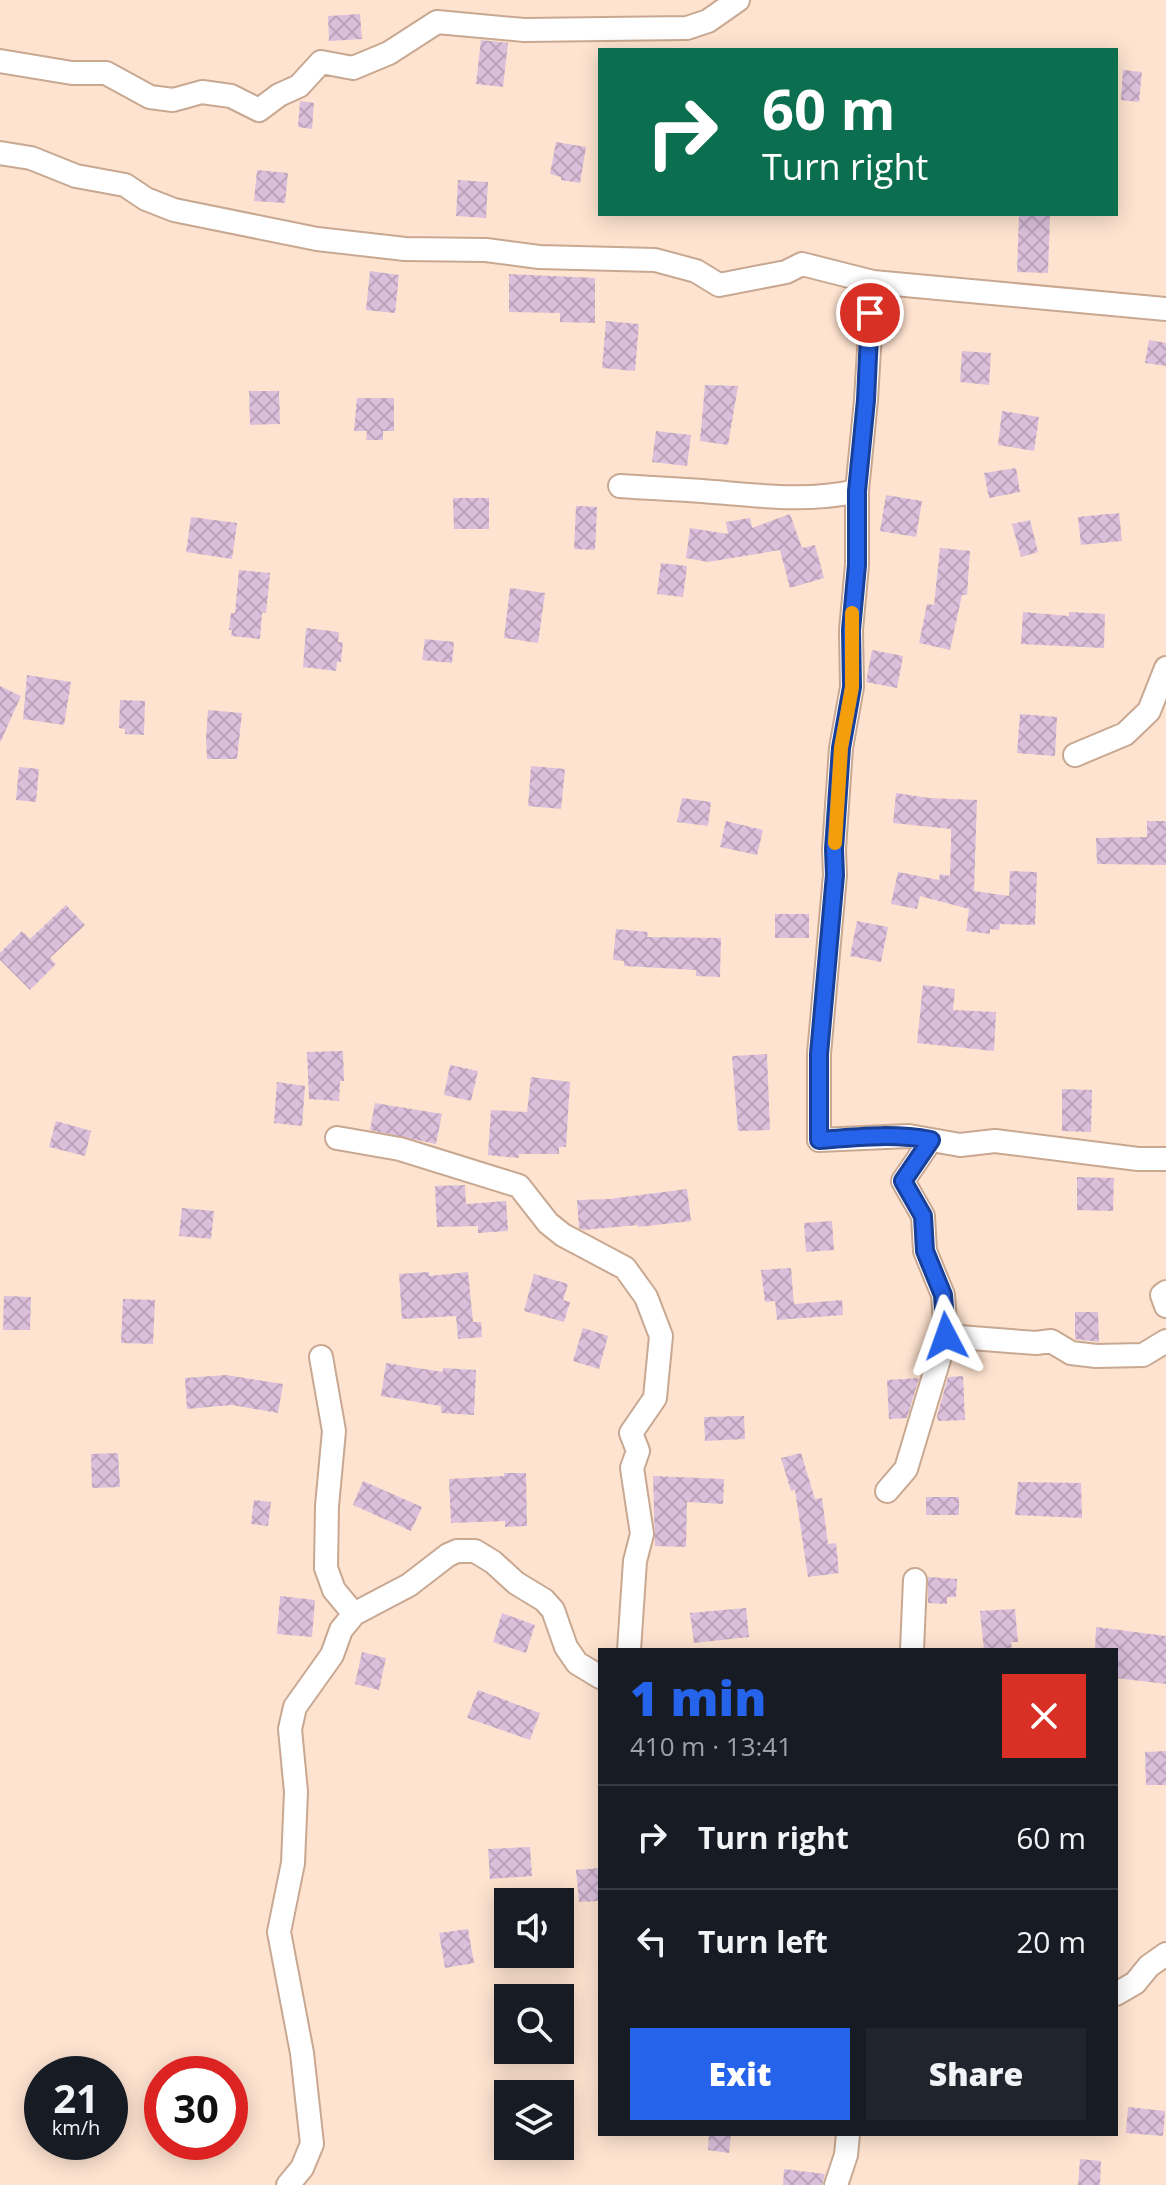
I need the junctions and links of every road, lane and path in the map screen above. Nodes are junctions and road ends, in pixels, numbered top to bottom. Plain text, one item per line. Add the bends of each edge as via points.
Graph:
1 (738, 0) edge
2 (0, 61) edge
3 (0, 153) edge
4 (873, 282) junction
5 (1166, 309) edge
6 (620, 486) dead end
7 (857, 491) junction
8 (1166, 668) edge
9 (1075, 755) dead end
10 (337, 1138) dead end
11 (931, 1140) junction
12 (1166, 1159) edge
13 (1166, 1292) edge
14 (1166, 1306) edge
15 (946, 1336) junction
16 (1166, 1341) edge
17 (321, 1357) dead end
18 (887, 1491) dead end
19 (915, 1580) dead end
20 (354, 1614) junction
21 (629, 1648) edge
22 (912, 1648) edge
23 (598, 1676) edge
24 (1166, 1954) edge
25 (1118, 1993) edge
26 (848, 2136) edge
27 (288, 2185) edge
28 (836, 2185) edge

1 - 2 street via 687,28 524,30 437,22 389,53 353,68 321,62 299,86 259,110 231,96 202,92 173,100 150,97 106,73
3 - 4 street via 125,185 174,210 317,239 405,249 655,260 696,271 719,285 802,264
4 - 5 street
4 - 7 street
6 - 7 street via 769,498 829,498
7 - 11 street via 852,687 841,748 819,1054 819,1140
8 - 9 street via 1149,711 1125,734
10 - 21 street via 400,1149 519,1186 548,1223 625,1268 646,1297 661,1336 655,1398 631,1433 638,1451 632,1468 642,1534
11 - 12 street via 960,1145 995,1141
11 - 15 street via 903,1181 923,1216 925,1251 943,1295
13 - 14 street
15 - 16 street via 1051,1341 1071,1353 1096,1356 1143,1355
15 - 18 street via 906,1469
17 - 20 street via 334,1431 326,1568 334,1590
19 - 22 street
20 - 23 street via 409,1585 448,1555 475,1551 544,1600 577,1663
20 - 27 street via 295,1707 290,1729 296,1792 293,1863 279,1932 302,2053 312,2144
24 - 25 street
26 - 28 street

